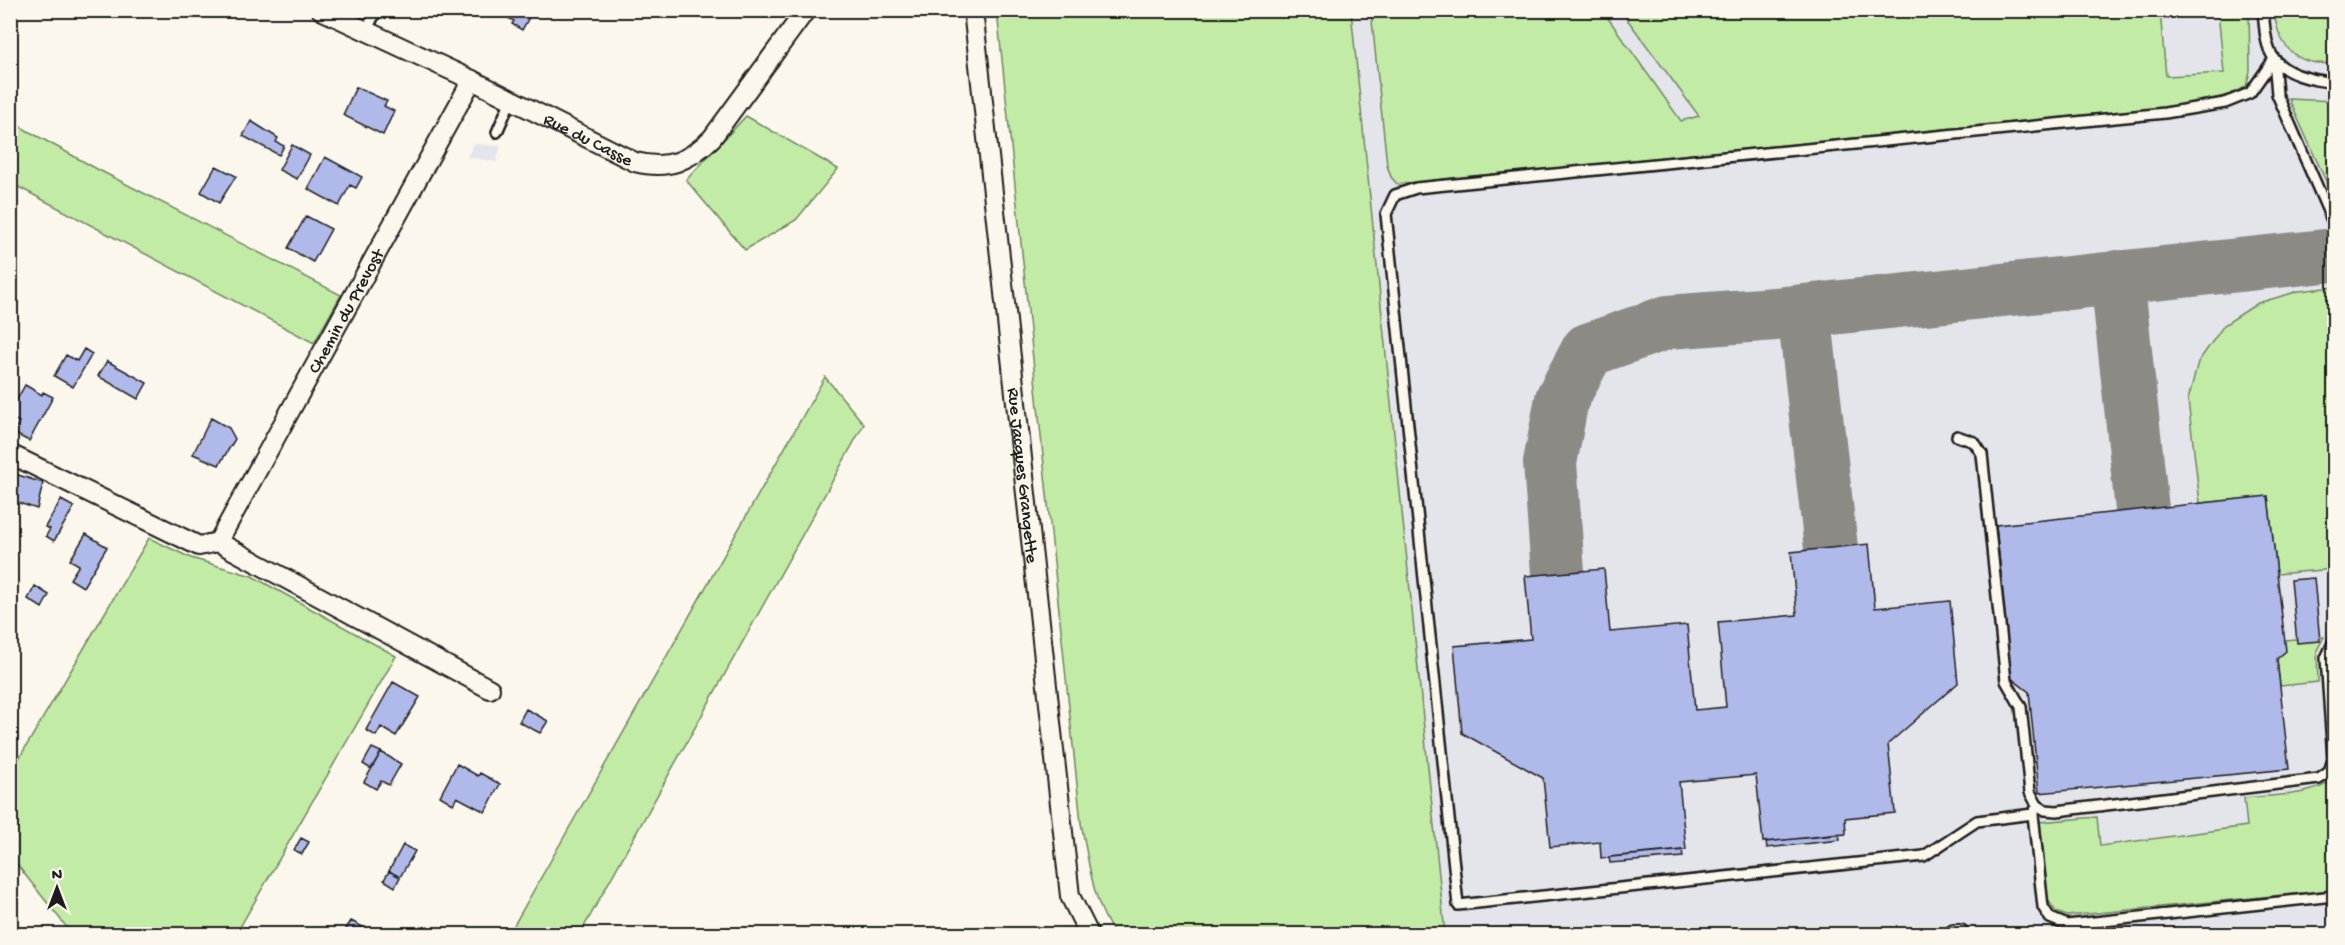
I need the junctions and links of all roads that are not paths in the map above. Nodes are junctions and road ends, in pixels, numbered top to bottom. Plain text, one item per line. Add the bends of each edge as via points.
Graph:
1 (321, 10) edge
2 (377, 10) edge
3 (806, 10) edge
4 (973, 10) edge
5 (2263, 10) edge
6 (366, 31) junction
7 (2274, 59) junction
8 (472, 80) junction
9 (2334, 82) edge
10 (511, 100) junction
11 (497, 132) dead end
12 (2334, 225) edge
13 (1957, 436) dead end
14 (10, 454) edge
15 (218, 542) junction
16 (2334, 641) edge
17 (490, 689) dead end
18 (2035, 810) junction
19 (2334, 896) edge
20 (1089, 934) edge
21 (1954, 934) edge
22 (1960, 934) edge

1 - 6 street, Rue du Casse
2 - 6 lane
3 - 10 street, Rue du Casse via 712,138 698,152 671,164 635,162
4 - 20 street, Rue Jacques Grangette via 1070,896
5 - 7 lane via 2266,42
6 - 8 street, Rue du Casse
7 - 9 lane via 2283,69 2318,82
7 - 12 lane via 2277,94
7 - 18 lane via 2250,93 2225,103 2165,113 1416,188 1395,195 1386,214 1458,905 1924,856 1977,821
8 - 10 street, Rue du Casse
8 - 15 street, Chemin du Prevost
10 - 11 lane
13 - 18 lane via 1974,442 1982,454 2006,681 2021,707
14 - 15 street via 199,546
15 - 17 street
16 - 18 lane via 2326,657 2333,759 2329,772 2319,779 2057,811
18 - 19 lane via 2043,907 2050,918 2067,925
21 - 22 street

